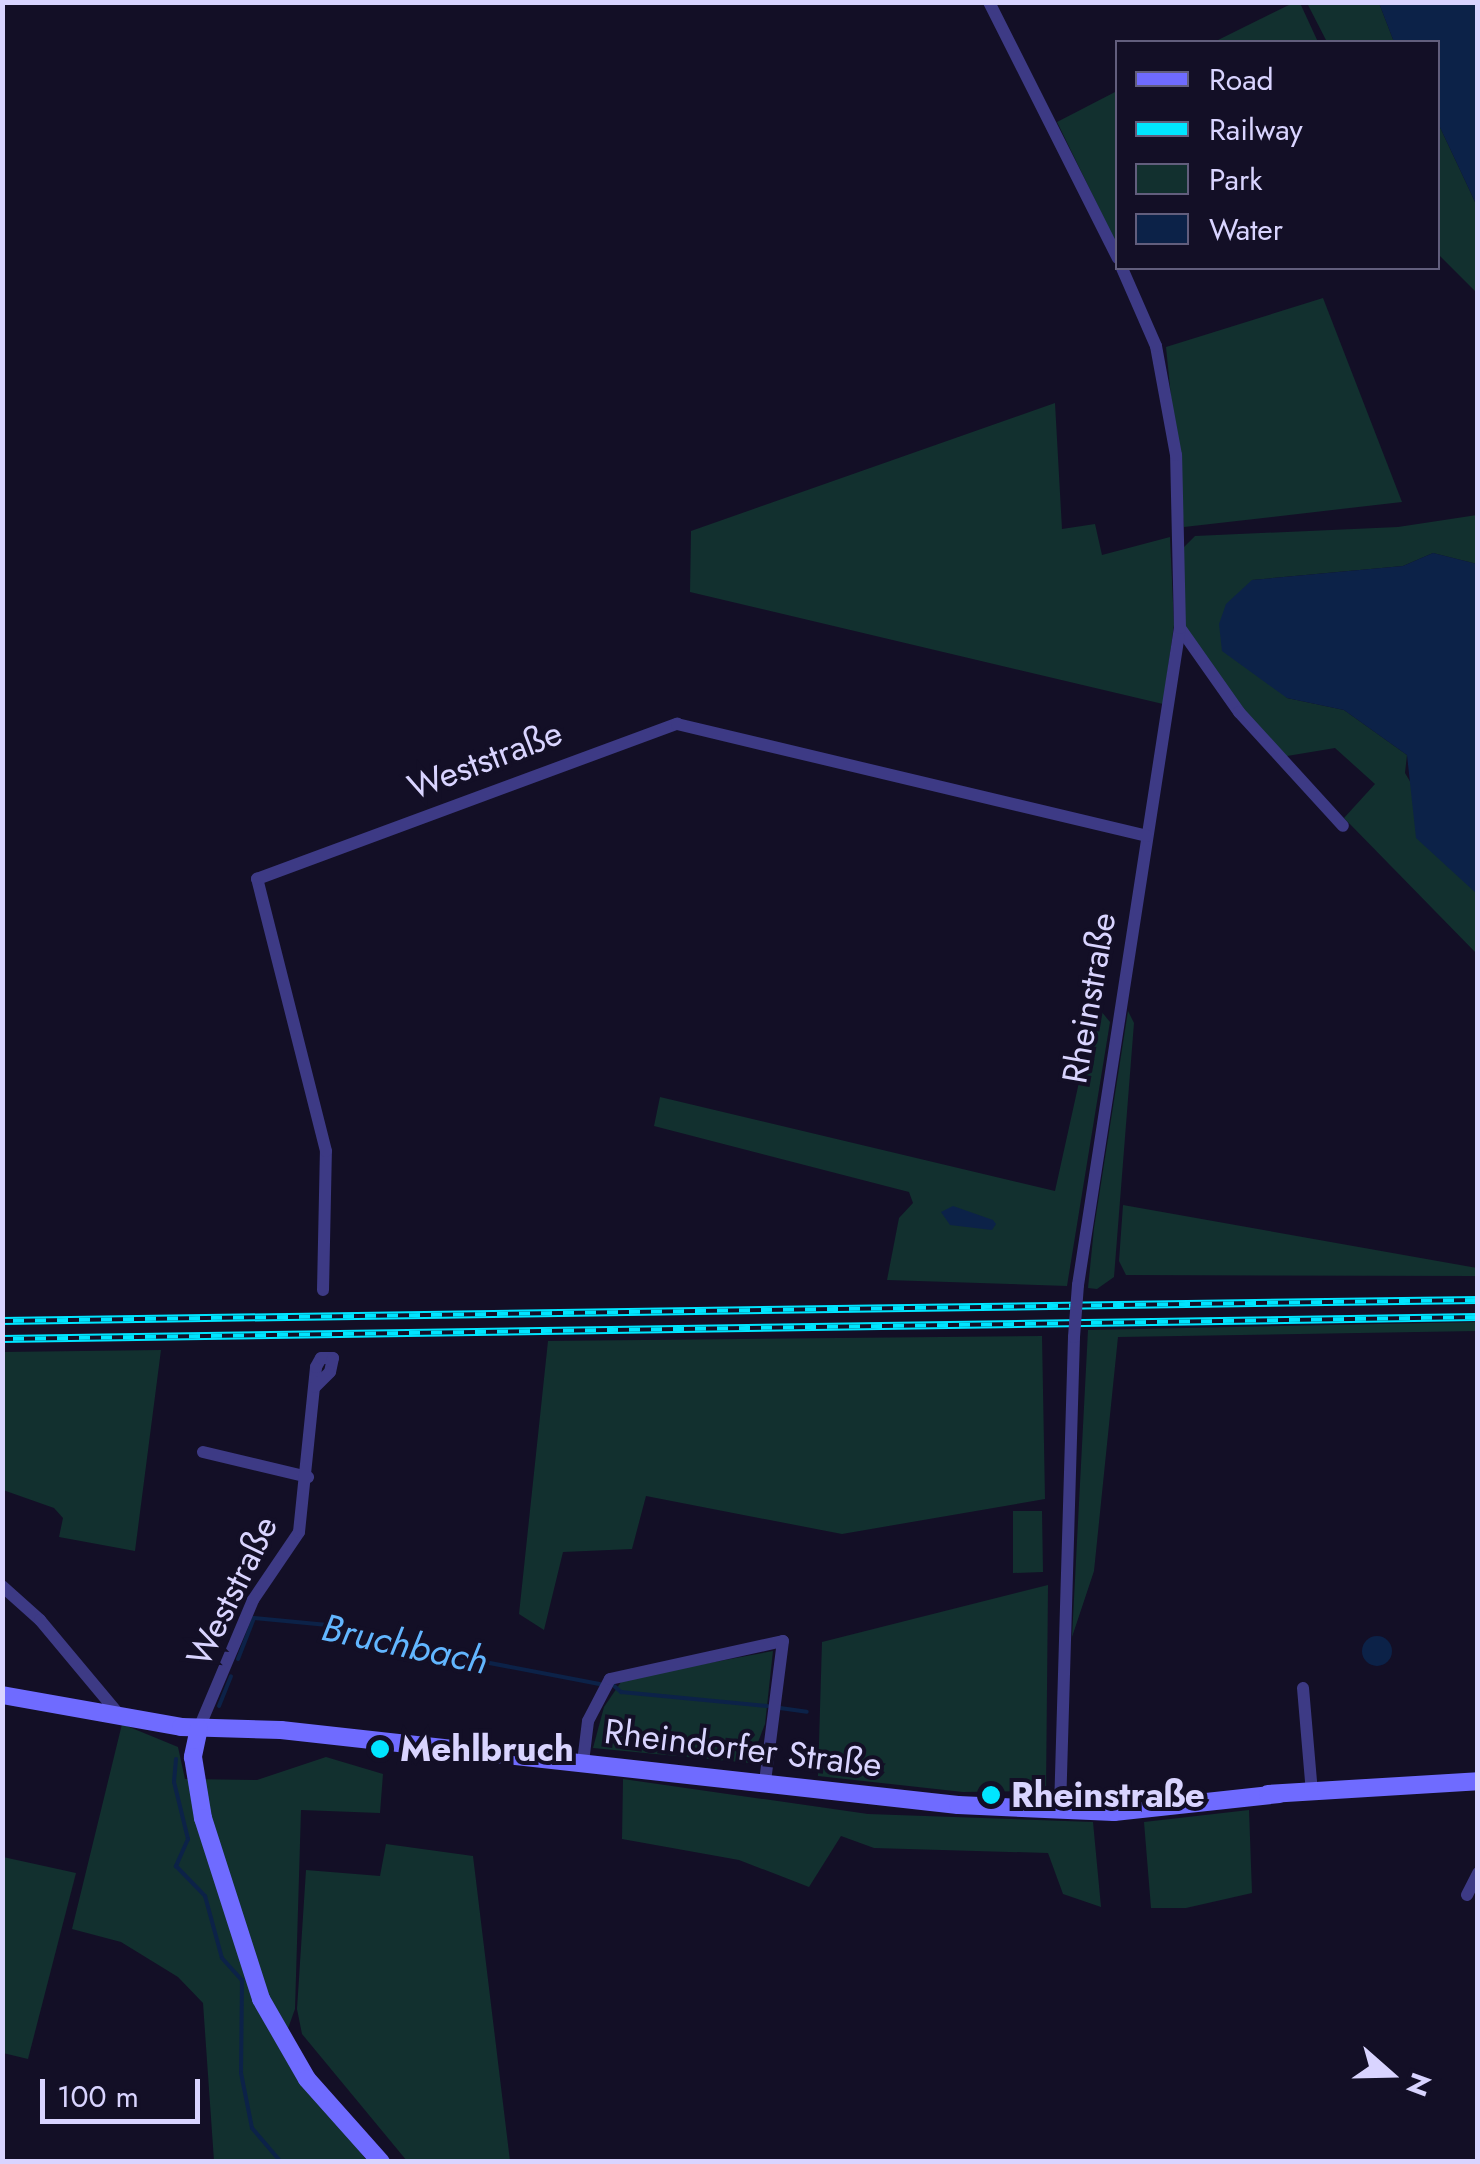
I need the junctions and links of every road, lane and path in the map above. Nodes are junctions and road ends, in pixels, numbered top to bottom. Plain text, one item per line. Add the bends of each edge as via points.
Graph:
1 (989, 2) edge
2 (1115, 252) edge
3 (1123, 270) edge
4 (1180, 628) junction
5 (1201, 666) junction
6 (1175, 674) junction
7 (1343, 826) dead end
8 (1147, 836) junction
9 (323, 1290) dead end
10 (315, 1386) dead end
11 (204, 1452) dead end
12 (308, 1477) junction
13 (2, 1586) edge
14 (1303, 1688) dead end
15 (2, 1694) edge
16 (116, 1711) junction
17 (199, 1728) junction
18 (583, 1762) junction
19 (1478, 1781) edge
20 (765, 1782) junction
21 (1312, 1792) junction
22 (1060, 1809) junction
23 (1478, 1873) edge
24 (1467, 1895) dead end
25 (381, 2162) edge

1 - 2 street
3 - 4 street, Rheinstraße via 1156,346 1176,455
4 - 5 street
4 - 6 street, Rheinstraße
5 - 6 street
5 - 7 street
6 - 8 street, Rheinstraße
8 - 9 street, Weststraße via 677,724 257,879 326,1151
8 - 22 street, Rheinstraße, bridge via 1078,1284
10 - 12 street, Weststraße
11 - 12 street, Weststraße
12 - 17 street, Weststraße via 299,1532 253,1600
13 - 16 street via 40,1620
14 - 21 street
15 - 16 main road, Rheindorfer Straße
16 - 17 main road, Rheindorfer Straße
17 - 18 main road, Rheindorfer Straße via 281,1730
17 - 25 main road via 193,1757 203,1818 261,1999 307,2079
18 - 20 main road, Rheindorfer Straße
18 - 20 street via 588,1721 610,1679 783,1641
19 - 21 main road, Rheindorfer Straße
20 - 22 main road, Rheindorfer Straße via 888,1799
21 - 22 main road, Rheindorfer Straße via 1150,1811
23 - 24 street

